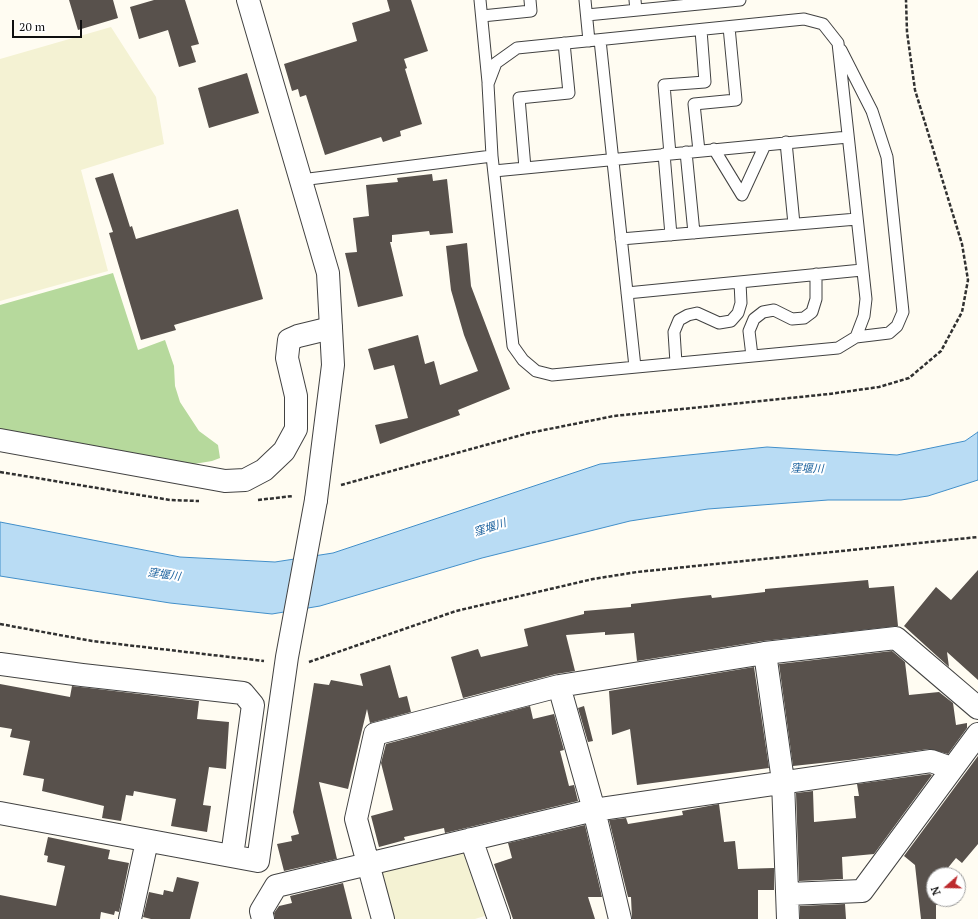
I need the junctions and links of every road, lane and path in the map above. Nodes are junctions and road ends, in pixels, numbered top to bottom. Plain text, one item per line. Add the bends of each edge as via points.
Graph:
1 (248, 0) edge
2 (480, 0) edge
3 (530, 0) edge
4 (585, 0) edge
5 (740, 0) edge
6 (635, 5) edge
7 (586, 15) junction
8 (482, 16) junction
9 (729, 27) junction
10 (701, 30) junction
11 (594, 40) junction
12 (564, 43) junction
13 (838, 43) junction
14 (488, 84) junction
15 (848, 136) junction
16 (786, 142) junction
17 (765, 145) junction
18 (714, 149) junction
19 (699, 151) junction
20 (686, 152) junction
21 (667, 154) junction
22 (492, 156) junction
23 (612, 159) junction
24 (525, 168) junction
25 (494, 171) junction
26 (301, 180) junction
27 (857, 218) junction
28 (794, 224) junction
29 (694, 233) junction
30 (671, 235) junction
31 (621, 239) junction
32 (862, 270) junction
33 (816, 274) junction
34 (740, 282) junction
35 (627, 293) junction
36 (331, 328) junction
37 (856, 337) junction
38 (752, 356) junction
39 (676, 363) junction
40 (636, 367) junction
41 (0, 440) edge
42 (978, 537) edge
43 (0, 624) edge
44 (765, 653) junction
45 (287, 660) junction
46 (0, 664) edge
47 (559, 686) junction
48 (978, 708) edge
49 (978, 734) edge
50 (951, 768) junction
51 (783, 781) junction
52 (594, 810) junction
53 (0, 813) edge
54 (471, 839) junction
55 (147, 842) junction
56 (232, 856) junction
57 (258, 861) junction
58 (367, 864) junction
59 (276, 886) junction
60 (788, 894) junction
61 (130, 919) edge
62 (263, 919) edge
63 (382, 919) edge
64 (499, 919) edge
65 (620, 919) edge
66 (788, 919) edge

1 - 26 street
2 - 8 lane
3 - 8 lane via 531,11
4 - 7 lane
5 - 6 lane
6 - 7 lane
7 - 11 lane
8 - 14 lane
9 - 10 lane
9 - 13 lane via 804,19 823,24
9 - 19 lane via 736,100 694,104
10 - 11 lane
10 - 21 lane via 705,82 664,85
11 - 12 lane
11 - 23 lane
12 - 14 lane via 516,48 496,63
12 - 24 lane via 569,93 519,98
13 - 15 lane
13 - 37 lane via 872,111 887,158 903,312 897,326 889,333
14 - 22 lane
15 - 16 lane
15 - 27 lane
16 - 17 lane
16 - 28 lane
17 - 18 lane
17 - 18 lane via 742,195
18 - 19 lane
19 - 20 lane
20 - 21 lane
20 - 29 lane
21 - 23 lane
21 - 30 lane
22 - 25 lane
22 - 26 lane
23 - 24 lane
23 - 31 lane
24 - 25 lane
25 - 40 lane via 513,346 523,360 536,371 552,375
26 - 36 street via 328,273
27 - 28 lane
27 - 32 lane
28 - 29 lane
29 - 30 lane
30 - 31 lane
31 - 35 lane
32 - 33 lane
32 - 37 lane via 866,299 864,316
33 - 34 lane
33 - 38 lane via 816,299 812,312 804,318 792,319 774,310 763,312 754,319 749,331
34 - 35 lane
34 - 39 lane via 741,303 738,313 731,321 719,322 697,313 679,320 674,332
35 - 40 lane
36 - 41 street via 289,340 287,358 296,396 296,429 284,451 264,470 245,480 225,481
36 - 45 street via 333,365 316,500
37 - 38 lane via 838,348
38 - 39 lane
39 - 40 lane
42 - 45 path via 637,572 593,579 456,612 309,663
43 - 45 path via 92,641
44 - 47 street
44 - 48 street via 896,638
44 - 51 street
45 - 57 street
46 - 56 street via 242,693 252,705
47 - 52 street
47 - 58 street via 375,734 356,818
49 - 50 street
50 - 51 street via 931,761
50 - 60 street via 862,890
51 - 52 street
51 - 60 street
52 - 54 street
52 - 65 street
53 - 55 street
54 - 58 street
54 - 64 street
55 - 56 street
55 - 61 street
56 - 57 street
57 - 59 street
58 - 59 street
58 - 63 street
59 - 62 street via 261,911
60 - 66 street

